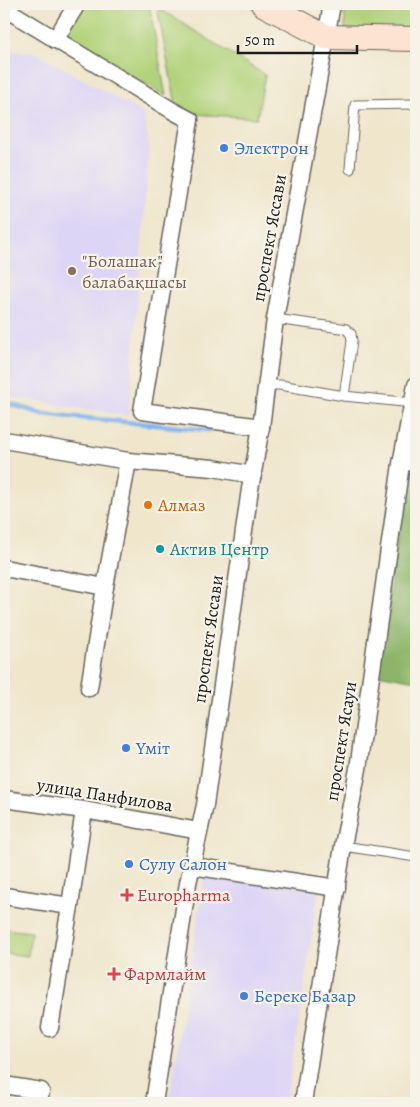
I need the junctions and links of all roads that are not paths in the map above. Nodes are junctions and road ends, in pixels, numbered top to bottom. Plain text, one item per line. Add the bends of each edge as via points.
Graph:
1 (77, 4) edge
2 (263, 4) edge
3 (332, 4) edge
4 (4, 8) edge
5 (326, 37) junction
6 (416, 39) edge
7 (55, 40) junction
8 (416, 104) edge
9 (350, 169) dead end
10 (275, 319) junction
11 (267, 385) junction
12 (416, 385) edge
13 (344, 396) junction
14 (413, 403) junction
15 (261, 428) junction
16 (4, 440) edge
17 (128, 461) junction
18 (409, 466) edge
19 (253, 475) junction
20 (4, 568) edge
21 (105, 586) junction
22 (90, 688) dead end
23 (4, 799) edge
24 (84, 810) junction
25 (199, 831) junction
26 (343, 846) junction
27 (416, 857) edge
28 (192, 866) junction
29 (337, 888) junction
30 (4, 896) edge
31 (70, 906) junction
32 (50, 1028) dead end
33 (4, 1085) edge
34 (39, 1103) edge
35 (154, 1103) edge
36 (303, 1103) edge

1 - 7 street
2 - 5 main road
3 - 5 street, проспект Яссави
4 - 7 street
5 - 6 main road
5 - 10 street, проспект Яссави
7 - 15 street via 190,120 142,411
8 - 9 lane via 355,105
10 - 11 street, проспект Яссави
10 - 13 lane via 341,328 351,334
11 - 13 lane
11 - 15 street, проспект Яссави
12 - 14 street, проспект Ясауи
13 - 14 lane
14 - 18 street, проспект Ясауи
15 - 19 street, проспект Яссави
16 - 17 street
17 - 19 street via 214,468
17 - 21 street
18 - 26 street, проспект Ясауи
19 - 25 street, проспект Яссави
20 - 21 street
21 - 22 street
23 - 24 street, улица Панфилова
24 - 25 street, улица Панфилова
24 - 31 street
25 - 28 street, проспект Яссави
26 - 27 lane
26 - 29 street, проспект Ясауи
28 - 29 street
28 - 35 street, проспект Яссави
29 - 36 street, проспект Ясауи
30 - 31 street
31 - 32 street
33 - 34 street via 41,1091

